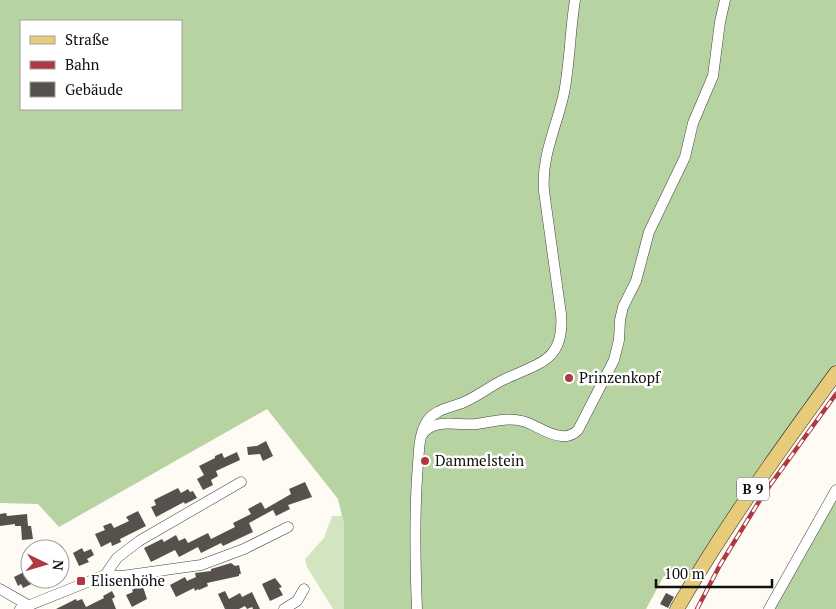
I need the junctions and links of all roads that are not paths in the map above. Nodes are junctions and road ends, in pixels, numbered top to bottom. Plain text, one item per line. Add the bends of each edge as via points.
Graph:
1 (575, 0) edge
2 (725, 0) edge
3 (836, 374) edge
4 (420, 438) junction
5 (241, 482) dead end
6 (836, 490) edge
7 (288, 527) dead end
8 (106, 575) junction
9 (0, 589) edge
10 (304, 589) dead end
11 (24, 607) edge
12 (284, 609) edge
13 (417, 609) edge
14 (677, 609) edge
15 (769, 609) edge

1 - 4 street via 566,85 543,173 562,323 557,345 544,362 534,368 434,414
2 - 4 street via 713,76 693,123 685,157 649,232 636,281 622,306 614,360 578,430 571,435 556,436 524,421 506,419 445,424 430,428
3 - 14 main road, B 9 via 744,501
4 - 13 street via 415,517
5 - 8 street via 139,541 117,558
6 - 15 street
7 - 8 street via 244,549 201,565 122,576
8 - 11 street
9 - 11 street
10 - 12 street via 297,601

